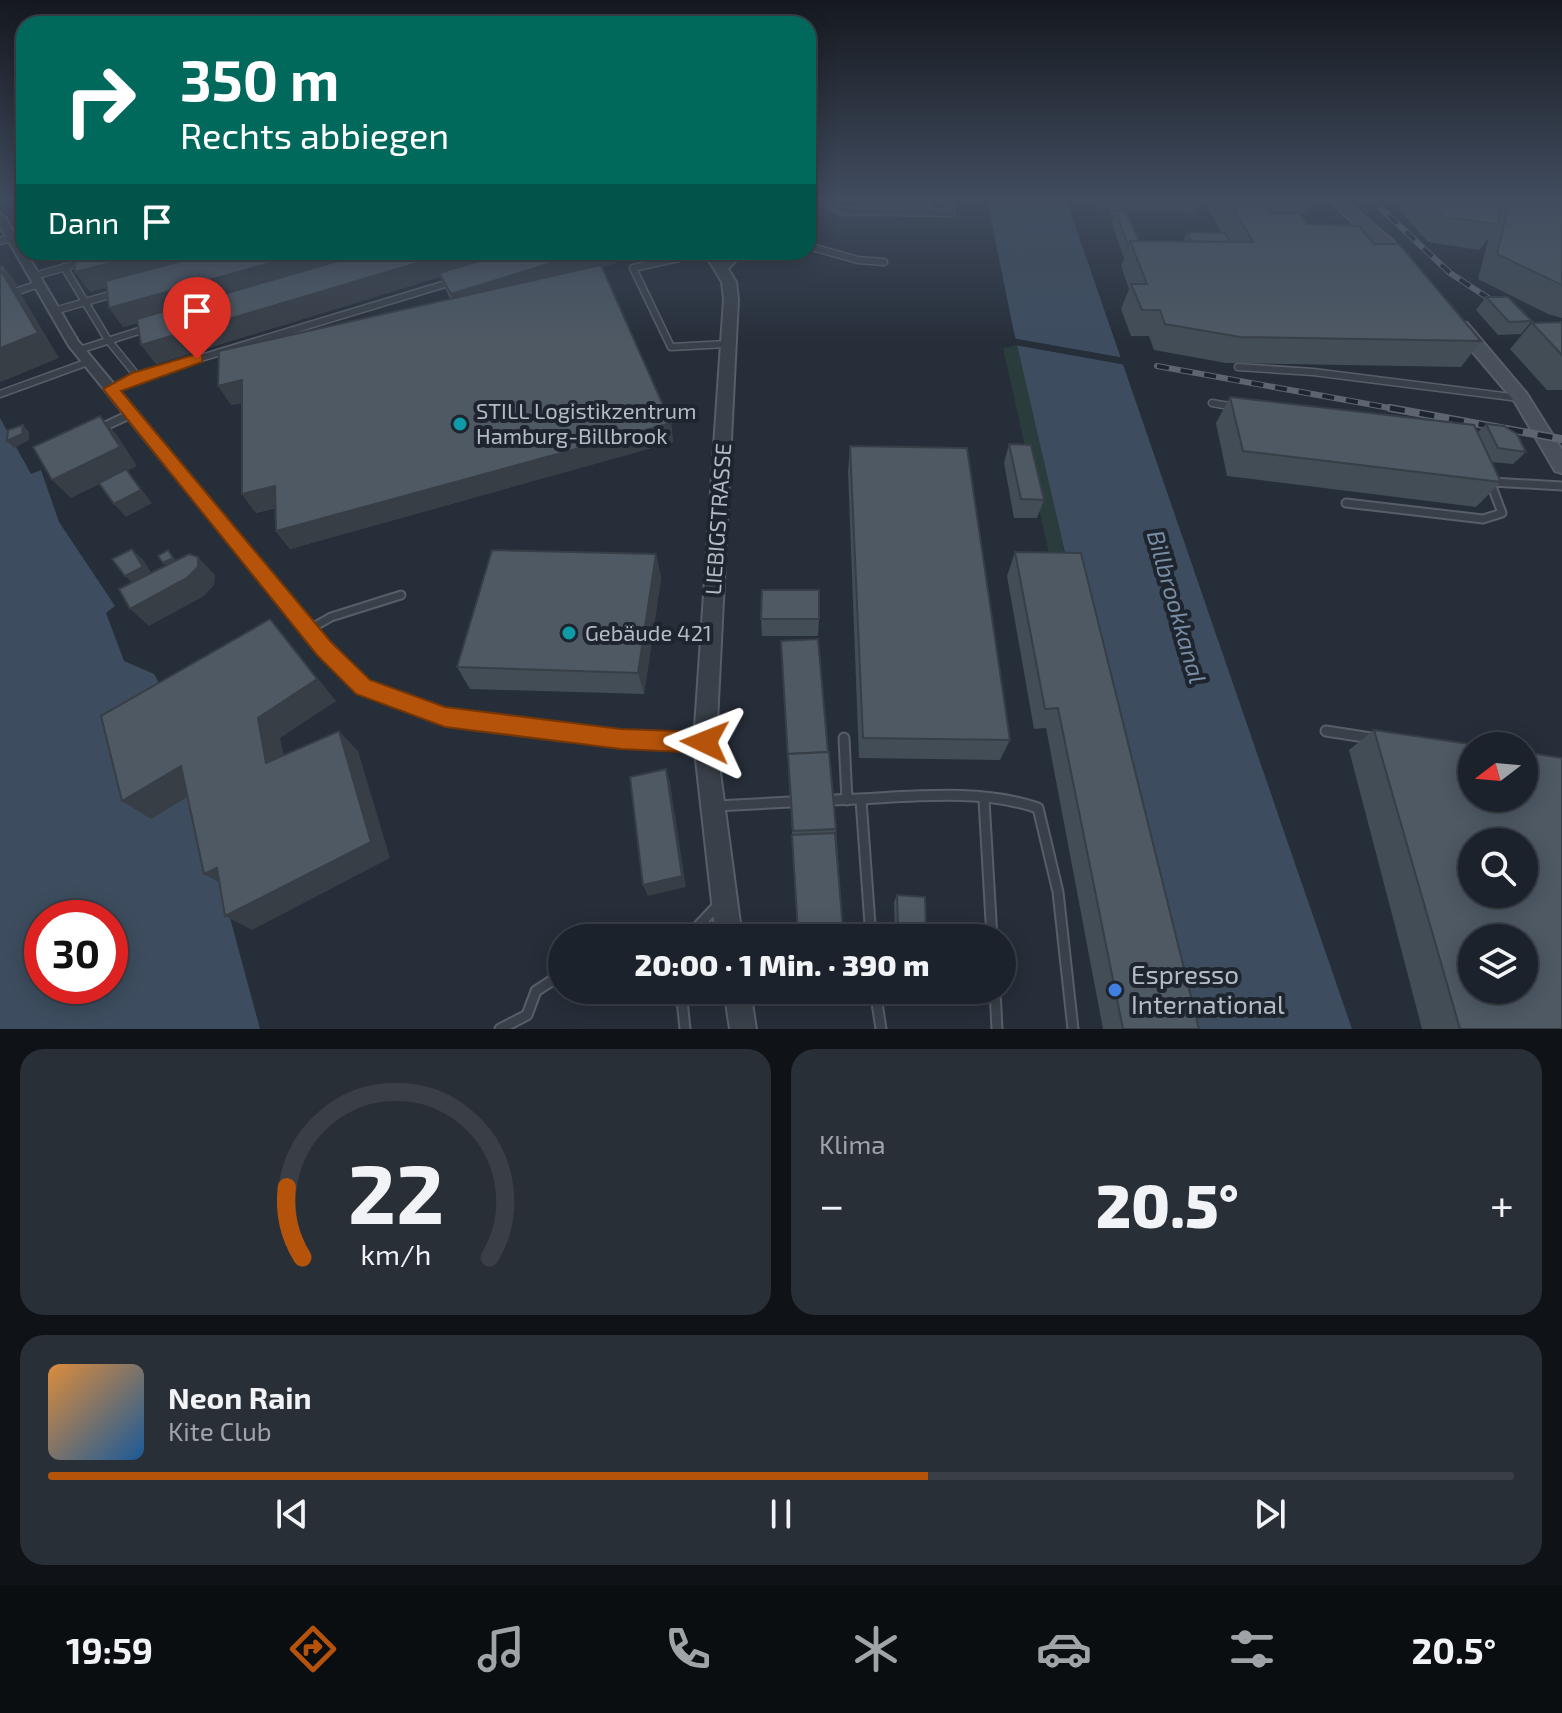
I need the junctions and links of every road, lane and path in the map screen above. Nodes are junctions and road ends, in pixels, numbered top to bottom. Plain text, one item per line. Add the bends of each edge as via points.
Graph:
1 (1387, 247) edge
2 (816, 248) edge
3 (21, 260) edge
4 (92, 260) edge
5 (691, 260) edge
6 (714, 260) edge
7 (884, 262) dead end
8 (64, 267) junction
9 (1418, 278) edge
10 (36, 280) junction
11 (459, 280) edge
12 (115, 293) edge
13 (0, 297) edge
14 (85, 302) junction
15 (1446, 310) edge
16 (54, 311) junction
17 (153, 326) edge
18 (108, 340) junction
19 (729, 344) junction
20 (84, 356) junction
21 (1238, 367) dead end
22 (138, 377) junction
23 (111, 389) junction
24 (0, 394) edge
25 (1521, 398) junction
26 (1212, 403) dead end
27 (1243, 408) edge
28 (131, 414) junction
29 (91, 433) edge
30 (1562, 466) edge
31 (1483, 474) edge
32 (1490, 482) junction
33 (1562, 486) edge
34 (1346, 503) dead end
35 (401, 595) dead end
36 (308, 630) junction
37 (1326, 731) dead end
38 (844, 738) dead end
39 (1384, 740) edge
40 (705, 742) junction
41 (830, 800) edge
42 (847, 800) junction
43 (861, 800) junction
44 (984, 800) junction
45 (790, 802) edge
46 (710, 806) junction
47 (723, 899) junction
48 (700, 924) edge
49 (727, 924) edge
50 (870, 924) edge
51 (991, 924) edge
52 (548, 983) edge
53 (682, 1004) edge
54 (739, 1004) edge
55 (877, 1004) edge
56 (996, 1004) edge
57 (500, 1029) edge
58 (685, 1029) edge
59 (743, 1029) edge
60 (881, 1029) edge
61 (997, 1029) edge
62 (1073, 1029) edge

1 - 9 main road
2 - 7 lane
3 - 10 street
4 - 8 lane
5 - 19 lane via 633,268 671,347
6 - 19 street, LIEBIGSTRASSE via 731,299
8 - 10 lane
8 - 14 lane
10 - 13 lane
10 - 16 street
11 - 22 lane
12 - 14 lane
14 - 16 lane
14 - 18 lane
15 - 25 main road
16 - 20 street
17 - 18 lane
18 - 20 lane
18 - 22 lane
19 - 40 street, LIEBIGSTRASSE
20 - 23 street
20 - 24 lane
21 - 25 lane
22 - 23 lane
23 - 28 street
25 - 30 main road
26 - 27 lane
28 - 29 lane
28 - 36 street
31 - 32 lane
32 - 33 lane
32 - 34 lane via 1502,513 1483,519
35 - 36 lane via 331,617
36 - 40 street via 363,687 445,717 621,739
37 - 39 lane
38 - 42 lane
40 - 46 street, LIEBIGSTRASSE
41 - 42 lane
42 - 43 lane
43 - 44 lane
43 - 50 lane
44 - 51 lane
44 - 62 lane via 1026,801 1038,808 1058,892
45 - 46 lane
46 - 47 street, LIEBIGSTRASSE
47 - 48 lane
47 - 49 street, LIEBIGSTRASSE
52 - 57 lane via 536,991 527,1015
53 - 58 lane
54 - 59 street
55 - 60 lane
56 - 61 lane

